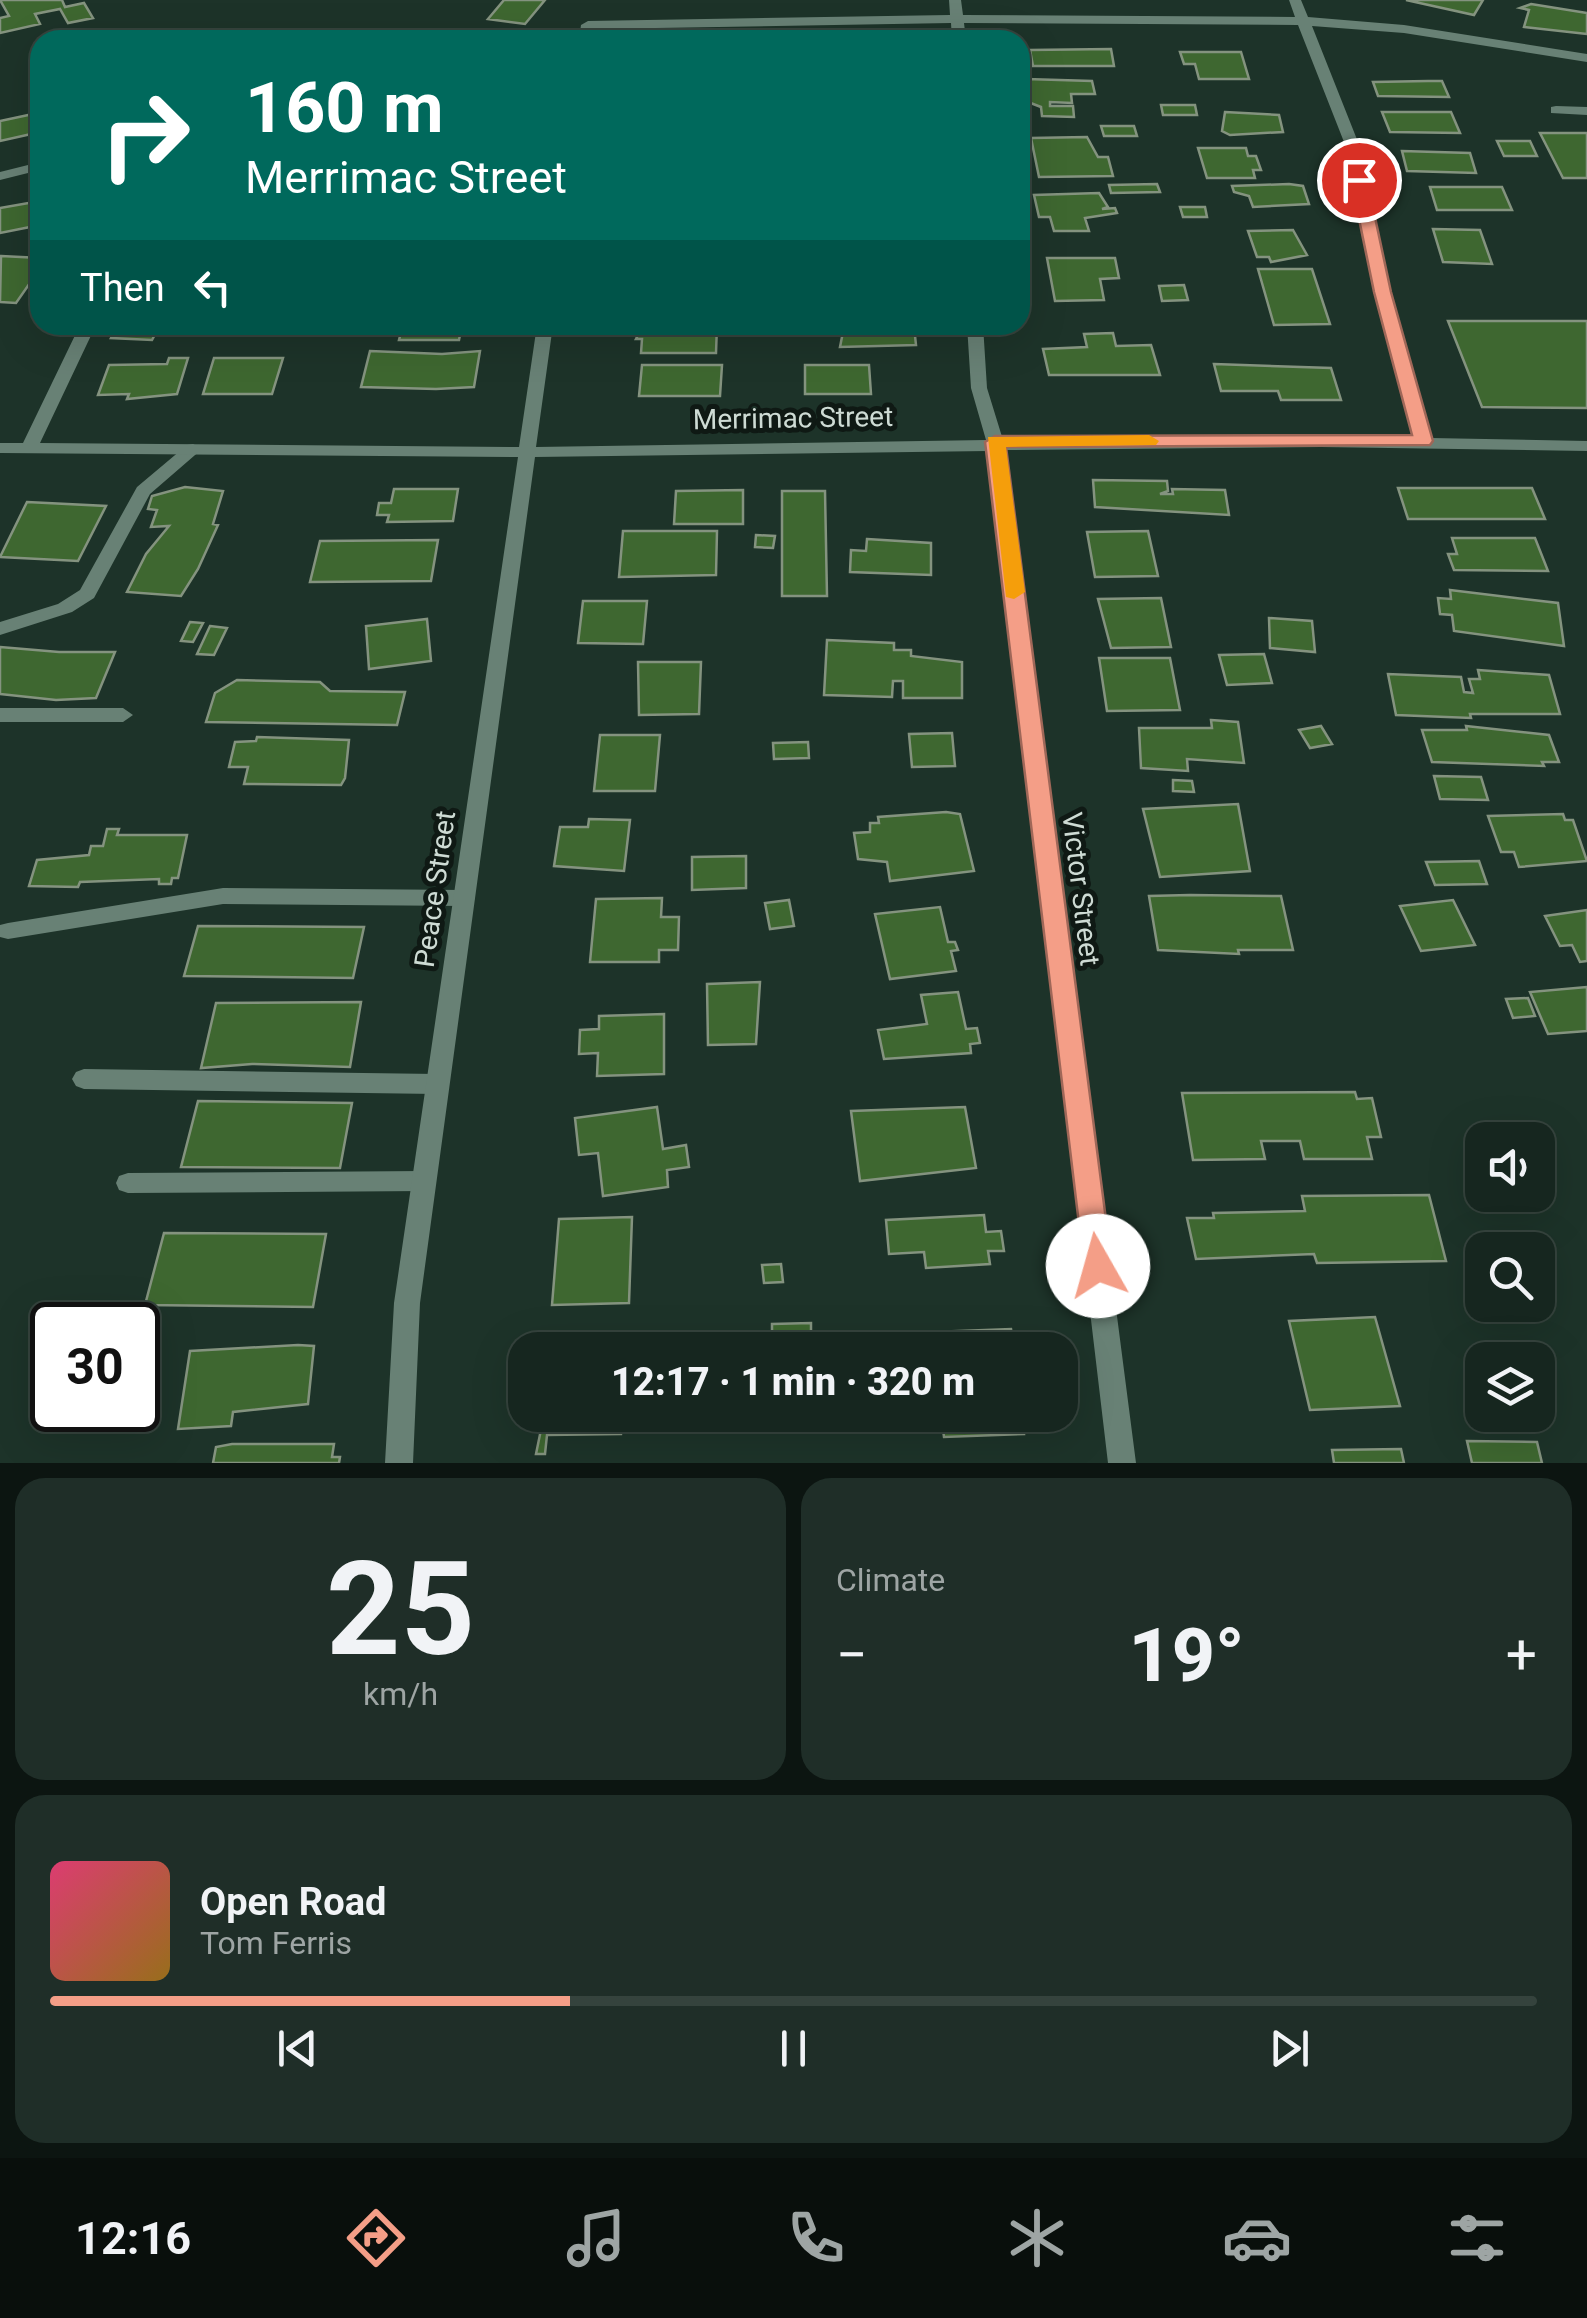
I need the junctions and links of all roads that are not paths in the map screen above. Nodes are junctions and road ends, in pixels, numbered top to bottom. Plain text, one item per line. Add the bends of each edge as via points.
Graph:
1 (954, 0) edge
2 (1295, 0) edge
3 (957, 18) junction
4 (1304, 21) junction
5 (640, 30) edge
6 (958, 30) edge
7 (1587, 58) edge
8 (1556, 110) dead end
9 (1587, 111) edge
10 (30, 168) edge
11 (0, 176) edge
12 (83, 335) edge
13 (544, 335) edge
14 (976, 335) edge
15 (1423, 441) junction
16 (995, 442) junction
17 (1587, 446) edge
18 (0, 448) edge
19 (29, 448) junction
20 (193, 449) junction
21 (527, 452) junction
22 (0, 629) edge
23 (0, 715) edge
24 (123, 715) dead end
25 (464, 898) junction
26 (8, 931) dead end
27 (84, 1079) dead end
28 (438, 1084) junction
29 (424, 1181) junction
30 (128, 1182) dead end
31 (399, 1463) edge
32 (1122, 1463) edge

1 - 3 street
2 - 4 street
3 - 4 street
3 - 5 street
3 - 6 street
4 - 7 street via 1404,29
4 - 15 street via 1351,142
8 - 9 street
10 - 11 street
12 - 19 street
13 - 21 street, Peace Street
14 - 16 street, Victor Street via 979,388
15 - 16 street, Merrimac Street
15 - 17 street, Merrimac Street
16 - 21 street, Merrimac Street
16 - 32 street, Victor Street
18 - 19 street, Merrimac Street
19 - 20 street, Merrimac Street
20 - 21 street, Merrimac Street
20 - 22 street via 143,491 87,594
21 - 25 street, Peace Street
23 - 24 street
25 - 26 street via 224,896
25 - 28 street, Peace Street
27 - 28 street
28 - 29 street, Peace Street
29 - 30 street
29 - 31 street, Peace Street via 407,1303

